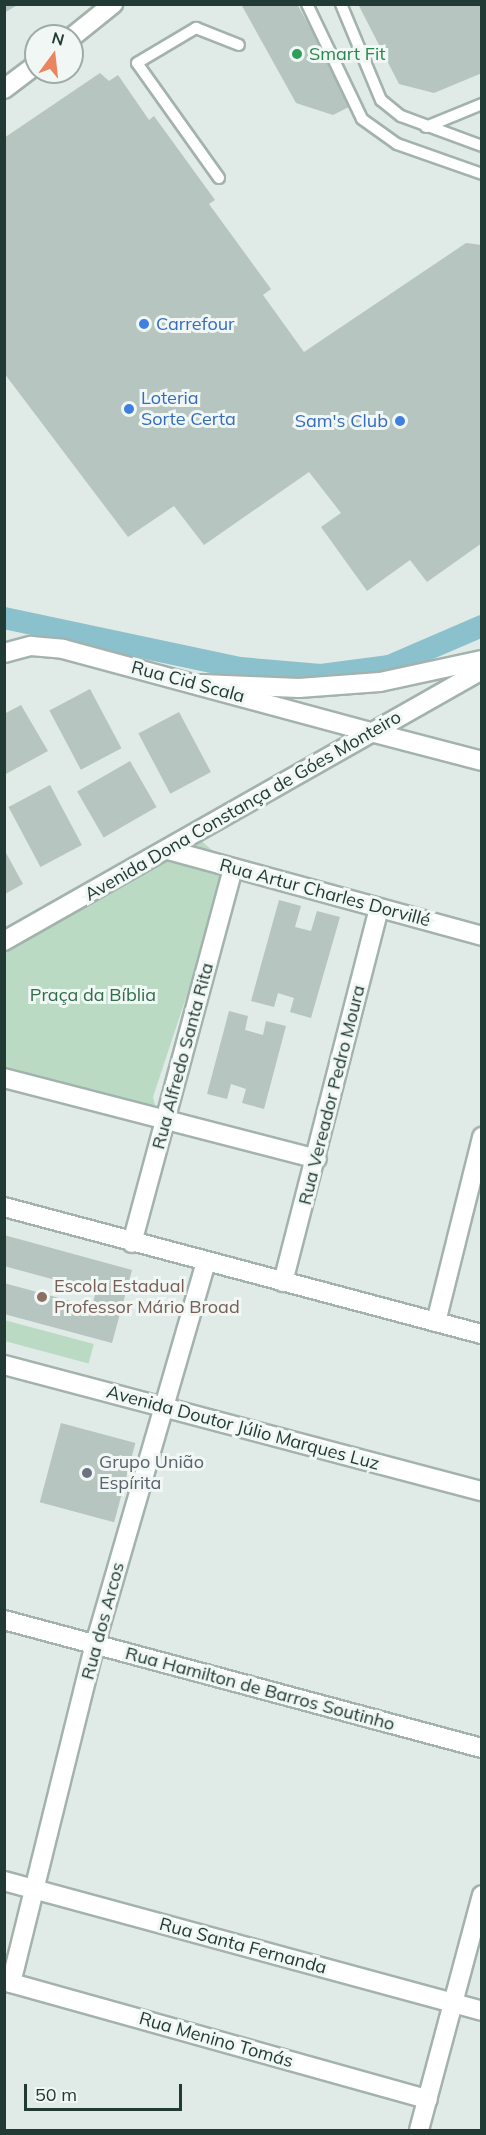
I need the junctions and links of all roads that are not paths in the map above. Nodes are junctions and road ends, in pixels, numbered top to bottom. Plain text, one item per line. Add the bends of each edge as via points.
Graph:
1 (113, 4) edge
2 (307, 4) edge
3 (341, 4) edge
4 (84, 27) edge
5 (239, 45) dead end
6 (24, 74) edge
7 (4, 89) edge
8 (482, 104) edge
9 (426, 127) junction
10 (482, 146) edge
11 (482, 174) edge
12 (219, 178) dead end
13 (4, 653) edge
14 (482, 660) edge
15 (482, 670) edge
16 (201, 684) junction
17 (371, 732) junction
18 (482, 761) edge
19 (168, 850) junction
20 (232, 868) junction
21 (379, 908) junction
22 (482, 936) edge
23 (4, 942) edge
24 (4, 1078) edge
25 (166, 1124) junction
26 (482, 1137) edge
27 (317, 1159) junction
28 (4, 1207) edge
29 (132, 1243) junction
30 (206, 1262) junction
31 (283, 1282) junction
32 (436, 1322) junction
33 (482, 1334) edge
34 (4, 1365) edge
35 (164, 1408) junction
36 (482, 1491) edge
37 (4, 1620) edge
38 (95, 1644) junction
39 (482, 1749) edge
40 (4, 1881) edge
41 (32, 1888) junction
42 (482, 1895) edge
43 (8, 1982) edge
44 (454, 2003) junction
45 (482, 2011) edge
46 (428, 2099) junction
47 (419, 2130) edge

1 - 4 street
2 - 11 lane via 362,119 397,144
3 - 9 lane via 381,100
5 - 12 lane via 196,28 137,63
6 - 7 street
8 - 9 lane
9 - 10 lane
13 - 16 street, Rua Cid Scala via 47,646
14 - 16 street via 380,682 299,688
15 - 17 street, Avenida Dona Constança de Góes Monteiro
16 - 17 street, Rua Cid Scala
17 - 18 street, Rua Cid Scala
17 - 19 street, Avenida Dona Constança de Góes Monteiro
19 - 20 street, Rua Artur Charles Dorvillé
19 - 23 street, Avenida Dona Constança de Góes Monteiro
20 - 21 street, Rua Artur Charles Dorvillé
20 - 25 street, Rua Alfredo Santa Rita
21 - 22 street, Rua Artur Charles Dorvillé
21 - 27 street, Rua Vereador Pedro Moura
24 - 25 street
25 - 27 street
25 - 29 street, Rua Alfredo Santa Rita
26 - 32 street
27 - 31 street, Rua Vereador Pedro Moura
28 - 29 street
29 - 30 street
30 - 31 street
30 - 35 street, Rua dos Arcos
31 - 32 street
32 - 33 street
34 - 35 street, Avenida Doutor Júlio Marques Luz
35 - 36 street, Avenida Doutor Júlio Marques Luz
35 - 38 street, Rua dos Arcos
37 - 38 street, Rua Hamilton de Barros Soutinho
38 - 39 street, Rua Hamilton de Barros Soutinho
38 - 41 street, Rua dos Arcos
40 - 41 street, Rua Santa Fernanda
41 - 43 street, Rua dos Arcos
41 - 44 street, Rua Santa Fernanda
42 - 44 street
43 - 46 street, Rua Menino Tomás
44 - 45 street, Rua Santa Fernanda
44 - 46 street
46 - 47 street

